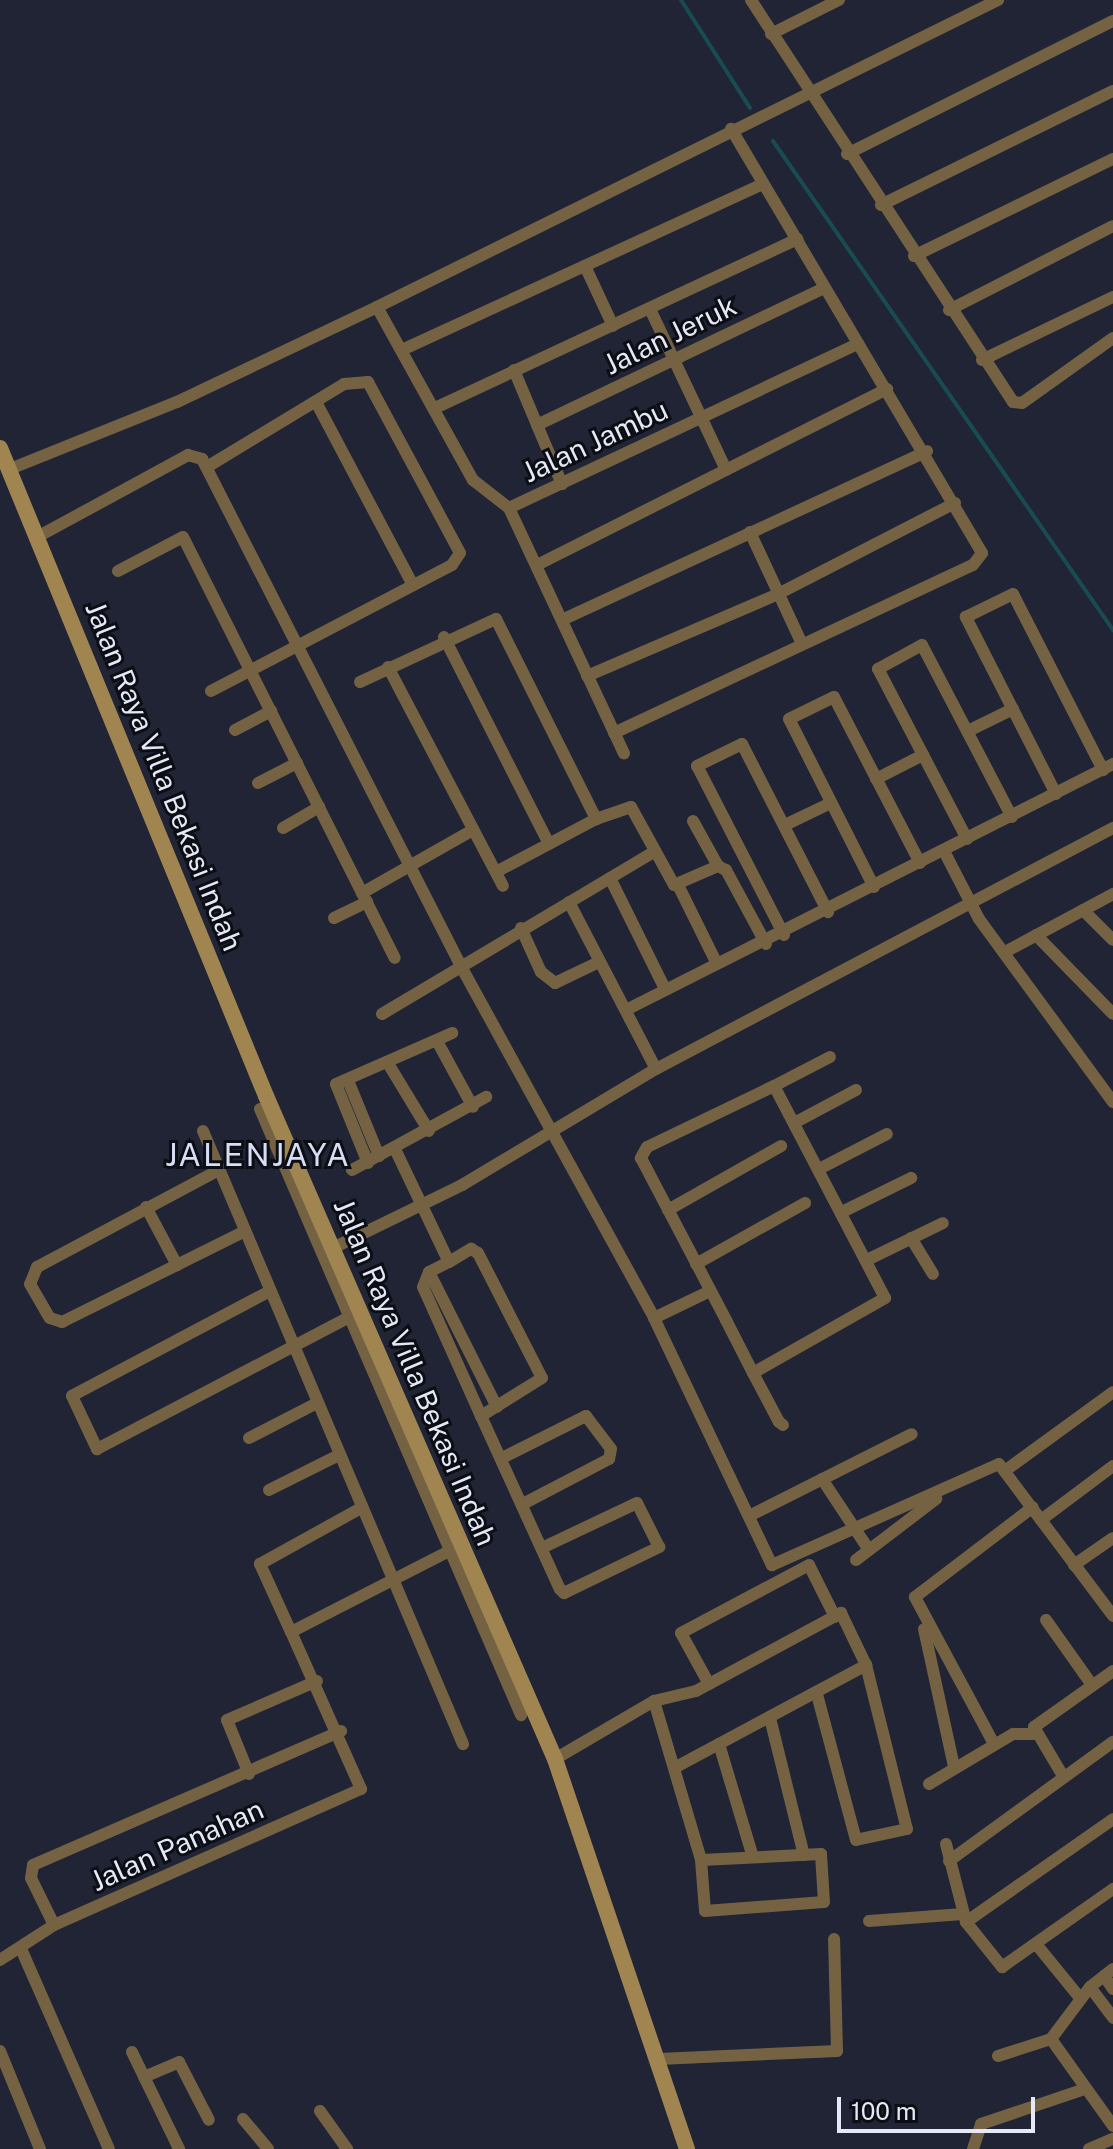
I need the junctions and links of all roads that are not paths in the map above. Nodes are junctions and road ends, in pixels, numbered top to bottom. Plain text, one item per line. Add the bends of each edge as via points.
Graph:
1 (751, 0) edge
2 (839, 0) edge
3 (998, 0) edge
4 (1113, 21) edge
5 (771, 34) junction
6 (1113, 91) edge
7 (811, 93) junction
8 (731, 129) junction
9 (847, 154) junction
10 (1113, 159) edge
11 (762, 184) junction
12 (881, 205) junction
13 (1113, 226) edge
14 (797, 239) junction
15 (914, 256) junction
16 (585, 266) junction
17 (824, 288) junction
18 (1113, 297) edge
19 (377, 307) junction
20 (650, 309) junction
21 (949, 310) junction
22 (613, 326) junction
23 (1113, 338) edge
24 (858, 344) junction
25 (404, 349) junction
26 (674, 360) junction
27 (982, 360) junction
28 (514, 370) junction
29 (887, 389) junction
30 (316, 402) junction
31 (435, 408) junction
32 (701, 418) junction
33 (537, 425) junction
34 (0, 448) edge
35 (927, 451) junction
36 (207, 467) junction
37 (10, 469) junction
38 (726, 470) junction
39 (562, 484) junction
40 (955, 503) junction
41 (509, 508) junction
42 (750, 532) junction
43 (39, 536) junction
44 (537, 565) junction
45 (118, 571) dead end
46 (413, 585) junction
47 (778, 594) junction
48 (564, 619) junction
49 (444, 637) junction
50 (802, 644) junction
51 (299, 648) junction
52 (388, 667) junction
53 (251, 672) junction
54 (587, 676) junction
55 (360, 682) dead end
56 (211, 691) dead end
57 (1013, 709) junction
58 (271, 711) junction
59 (235, 730) dead end
60 (968, 731) junction
61 (614, 733) junction
62 (624, 753) dead end
63 (923, 755) junction
64 (297, 763) junction
65 (1108, 767) edge
66 (876, 779) junction
67 (258, 783) dead end
68 (1056, 794) junction
69 (831, 803) junction
70 (319, 807) junction
71 (1012, 817) junction
72 (596, 819) junction
73 (693, 821) dead end
74 (785, 825) junction
75 (283, 828) dead end
76 (1113, 828) edge
77 (473, 830) junction
78 (967, 839) junction
79 (549, 844) junction
80 (655, 851) junction
81 (944, 851) junction
82 (920, 863) junction
83 (718, 866) junction
84 (412, 869) junction
85 (496, 872) junction
86 (610, 878) junction
87 (678, 885) junction
88 (503, 886) dead end
89 (874, 887) junction
90 (1113, 894) edge
91 (364, 897) junction
92 (569, 902) junction
93 (972, 902) junction
94 (1083, 910) junction
95 (828, 912) junction
96 (334, 918) dead end
97 (521, 928) junction
98 (784, 935) junction
99 (1036, 935) junction
100 (1113, 940) edge
101 (766, 944) junction
102 (1005, 952) junction
103 (395, 958) dead end
104 (599, 962) junction
105 (716, 962) junction
106 (463, 970) junction
107 (665, 989) junction
108 (626, 1010) junction
109 (382, 1014) dead end
110 (1113, 1014) edge
111 (452, 1033) dead end
112 (437, 1041) junction
113 (830, 1057) dead end
114 (389, 1065) junction
115 (656, 1069) junction
116 (774, 1086) junction
117 (856, 1090) dead end
118 (486, 1097) dead end
119 (1113, 1102) edge
120 (473, 1107) junction
121 (260, 1109) dead end
122 (796, 1122) junction
123 (551, 1128) junction
124 (203, 1131) dead end
125 (429, 1131) junction
126 (887, 1134) dead end
127 (781, 1146) dead end
128 (395, 1149) junction
129 (374, 1159) junction
130 (821, 1168) junction
131 (352, 1170) dead end
132 (217, 1171) junction
133 (911, 1178) dead end
134 (805, 1203) dead end
135 (146, 1207) junction
136 (419, 1208) junction
137 (668, 1210) junction
138 (844, 1211) junction
139 (943, 1223) dead end
140 (243, 1232) junction
141 (911, 1238) junction
142 (333, 1248) junction
143 (869, 1259) junction
144 (449, 1262) junction
145 (696, 1264) junction
146 (177, 1265) junction
147 (429, 1272) junction
148 (933, 1274) dead end
149 (270, 1291) junction
150 (710, 1291) junction
151 (356, 1313) junction
152 (654, 1318) junction
153 (293, 1344) junction
154 (753, 1373) junction
155 (1113, 1392) edge
156 (317, 1403) junction
157 (497, 1407) junction
158 (481, 1416) junction
159 (783, 1425) dead end
160 (912, 1434) dead end
161 (249, 1438) dead end
162 (339, 1455) junction
163 (502, 1458) junction
164 (1113, 1466) edge
165 (1006, 1470) junction
166 (822, 1479) junction
167 (956, 1483) junction
168 (269, 1490) dead end
169 (523, 1504) junction
170 (1033, 1507) junction
171 (361, 1508) junction
172 (749, 1516) junction
173 (1041, 1520) junction
174 (857, 1531) junction
175 (1113, 1538) edge
176 (456, 1548) junction
177 (542, 1548) junction
178 (869, 1550) junction
179 (856, 1560) dead end
180 (1074, 1565) junction
181 (390, 1581) junction
182 (1113, 1616) edge
183 (835, 1617) junction
184 (1046, 1620) dead end
185 (923, 1621) junction
186 (291, 1632) junction
187 (866, 1665) junction
188 (1113, 1671) edge
189 (317, 1681) junction
190 (709, 1684) junction
191 (1092, 1685) junction
192 (817, 1694) junction
193 (654, 1701) junction
194 (521, 1715) dead end
195 (770, 1718) junction
196 (341, 1731) junction
197 (1034, 1734) junction
198 (1113, 1742) edge
199 (463, 1744) dead end
200 (719, 1744) junction
201 (994, 1744) junction
202 (555, 1759) junction
203 (676, 1767) junction
204 (954, 1767) junction
205 (249, 1774) junction
206 (1063, 1776) junction
207 (929, 1784) dead end
208 (1113, 1819) edge
209 (946, 1844) dead end
210 (804, 1855) junction
211 (753, 1857) junction
212 (701, 1860) junction
213 (949, 1861) junction
214 (1113, 1889) edge
215 (964, 1918) junction
216 (869, 1921) dead end
217 (54, 1925) junction
218 (834, 1939) dead end
219 (1036, 1944) junction
220 (22, 1951) junction
221 (0, 1960) edge
222 (1108, 1973) edge
223 (1090, 1987) junction
224 (1113, 1989) edge
225 (1080, 1998) junction
226 (1113, 2018) edge
227 (1051, 2039) junction
228 (0, 2051) edge
229 (132, 2052) dead end
230 (998, 2056) dead end
231 (659, 2059) junction
232 (144, 2077) junction
233 (1085, 2089) junction
234 (320, 2111) dead end
235 (243, 2119) dead end
236 (209, 2120) dead end
237 (1113, 2126) edge
238 (1113, 2139) edge
239 (177, 2146) edge
240 (40, 2149) edge
241 (109, 2149) edge
242 (163, 2149) edge
243 (268, 2149) edge
244 (347, 2149) edge
245 (687, 2149) edge
246 (973, 2149) edge
247 (1089, 2149) edge

1 - 5 street
2 - 5 street
3 - 7 street
4 - 9 street
5 - 7 street
6 - 12 street
7 - 8 street
7 - 9 street
8 - 11 street
8 - 19 street
9 - 12 street
10 - 15 street
11 - 14 street
11 - 16 street
12 - 15 street
13 - 21 street
14 - 17 street
14 - 20 street
15 - 21 street
16 - 22 street
16 - 25 street
17 - 24 street
17 - 26 street, Jalan Jeruk
18 - 27 street
19 - 25 street
19 - 37 street via 177,402
20 - 22 street
20 - 26 street
21 - 27 street
22 - 28 street
23 - 27 street via 1019,404
24 - 29 street
24 - 32 street, Jalan Jambu
25 - 31 street
26 - 32 street
26 - 33 street, Jalan Jeruk
28 - 31 street
28 - 33 street
29 - 35 street
29 - 38 street
30 - 36 street
30 - 46 street
30 - 46 street via 361,379 380,400 459,549 455,563
31 - 41 street via 473,480
32 - 38 street
32 - 39 street, Jalan Jambu
33 - 39 street
34 - 37 main road, Jalan Raya Villa Bekasi Indah
35 - 40 street
35 - 42 street
36 - 43 street via 196,453 188,455
36 - 51 street
37 - 43 main road, Jalan Raya Villa Bekasi Indah
38 - 44 street
39 - 41 street, Jalan Jambu
40 - 47 street
40 - 50 street via 978,544 979,562
41 - 44 street
42 - 47 street
42 - 48 street
43 - 142 main road, Jalan Raya Villa Bekasi Indah
44 - 48 street
45 - 53 street via 183,537
46 - 51 street
47 - 50 street
47 - 54 street
48 - 54 street
49 - 52 street
49 - 72 street via 496,619
49 - 79 street
50 - 61 street
51 - 53 street
51 - 84 street
52 - 55 street
52 - 77 street
53 - 56 street
53 - 58 street
54 - 61 street
57 - 60 street
57 - 65 street via 966,617 1013,594
57 - 68 street
58 - 59 street
58 - 64 street
60 - 63 street via 922,645 878,669
60 - 71 street
61 - 62 street
63 - 66 street
63 - 78 street
64 - 67 street
64 - 70 street
65 - 68 street
66 - 69 street via 834,697 789,719
66 - 82 street
68 - 71 street
69 - 74 street
69 - 89 street
70 - 75 street
70 - 91 street
71 - 78 street
72 - 79 street
72 - 80 street via 631,807
73 - 83 street
74 - 95 street
74 - 98 street via 742,744 697,766
76 - 93 street
77 - 84 street
77 - 85 street
78 - 81 street
79 - 85 street
80 - 86 street
80 - 87 street
81 - 82 street
81 - 93 street
82 - 89 street
83 - 87 street
83 - 101 street
84 - 91 street
84 - 106 street
85 - 88 street
86 - 92 street
86 - 107 street
87 - 105 street
89 - 95 street
90 - 94 street
91 - 96 street
91 - 103 street
92 - 97 street
92 - 104 street
93 - 102 street
93 - 115 street
94 - 99 street
94 - 100 street
95 - 98 street
97 - 104 street via 555,983
97 - 106 street
98 - 101 street
99 - 102 street
99 - 110 street
101 - 105 street
102 - 119 street
104 - 108 street
105 - 107 street
106 - 109 street
106 - 123 street
107 - 108 street
108 - 115 street
111 - 112 street
112 - 114 street
112 - 120 street
113 - 116 street
114 - 125 street
114 - 129 street via 349,1083
115 - 123 street
116 - 122 street
116 - 137 street via 642,1153
117 - 122 street
118 - 120 street
120 - 125 street
121 - 151 street
122 - 130 street
123 - 136 street
123 - 152 street
124 - 132 street
125 - 128 street
126 - 130 street
127 - 137 street
128 - 129 street
128 - 136 street
129 - 131 street
130 - 138 street
132 - 135 street
132 - 140 street
133 - 138 street
134 - 145 street
135 - 146 street
135 - 146 street via 37,1267 30,1284 57,1323
136 - 142 street
136 - 144 street
137 - 145 street
138 - 143 street
139 - 141 street
140 - 146 street
140 - 149 street
141 - 143 street
141 - 148 street
142 - 151 main road, Jalan Raya Villa Bekasi Indah
143 - 154 street via 883,1303
144 - 147 street
144 - 157 street via 471,1249 478,1253 542,1378
145 - 150 street
147 - 157 street
147 - 158 street via 423,1287
149 - 153 street
149 - 153 street via 70,1397 100,1450
150 - 152 street
150 - 154 street
151 - 153 street
151 - 176 main road, Jalan Raya Villa Bekasi Indah
152 - 172 street
153 - 156 street
154 - 159 street
155 - 165 street
156 - 161 street
156 - 162 street
157 - 158 street
158 - 163 street
160 - 166 street
162 - 168 street
162 - 171 street
163 - 169 street
163 - 169 street via 586,1416 611,1449 609,1459
164 - 173 street
165 - 167 street via 992,1464
165 - 170 street
166 - 172 street
166 - 174 street
167 - 174 street
167 - 178 street
169 - 177 street
170 - 173 street
170 - 185 street via 918,1590
171 - 181 street
171 - 186 street via 260,1564
172 - 174 street via 777,1566
173 - 180 street
174 - 178 street
175 - 180 street
176 - 181 street
176 - 194 street
176 - 202 main road, Jalan Raya Villa Bekasi Indah
177 - 177 street via 568,1593 659,1547 637,1503
178 - 179 street
180 - 182 street
181 - 186 street
181 - 199 street
183 - 187 street via 841,1613
183 - 190 street
183 - 190 street via 809,1565 681,1633
184 - 191 street
185 - 201 street
185 - 204 street
186 - 189 street
187 - 192 street
187 - 192 street via 907,1829 856,1840
188 - 191 street
189 - 196 street
189 - 205 street via 227,1720
190 - 193 street
191 - 197 street via 1036,1724
192 - 195 street
193 - 202 street
193 - 203 street
195 - 200 street
195 - 210 street
196 - 205 street
196 - 217 street, Jalan Panahan via 362,1782 357,1792
197 - 201 street
197 - 206 street
198 - 206 street
200 - 203 street
200 - 211 street
201 - 204 street
202 - 231 main road, Jalan Raya Villa Bekasi Indah
203 - 212 street
204 - 207 street
205 - 217 street via 33,1865 31,1878
206 - 213 street
208 - 215 street
209 - 213 street
210 - 211 street
210 - 212 street via 821,1854 824,1902 705,1911
211 - 212 street
213 - 215 street
214 - 219 street
215 - 216 street
215 - 219 street via 1002,1967
217 - 220 street, Jalan Panahan
218 - 231 street via 837,2051
219 - 225 street
220 - 221 street, Jalan Panahan
220 - 241 street
222 - 223 street
222 - 224 street
223 - 225 street
223 - 226 street
225 - 227 street
227 - 230 street
227 - 233 street
228 - 240 street
229 - 232 street
231 - 245 main road, Jalan Raya Villa Bekasi Indah
232 - 236 street via 179,2062
232 - 239 street
233 - 237 street
233 - 246 street via 981,2124
234 - 244 street
235 - 243 street
238 - 247 street
239 - 242 street

